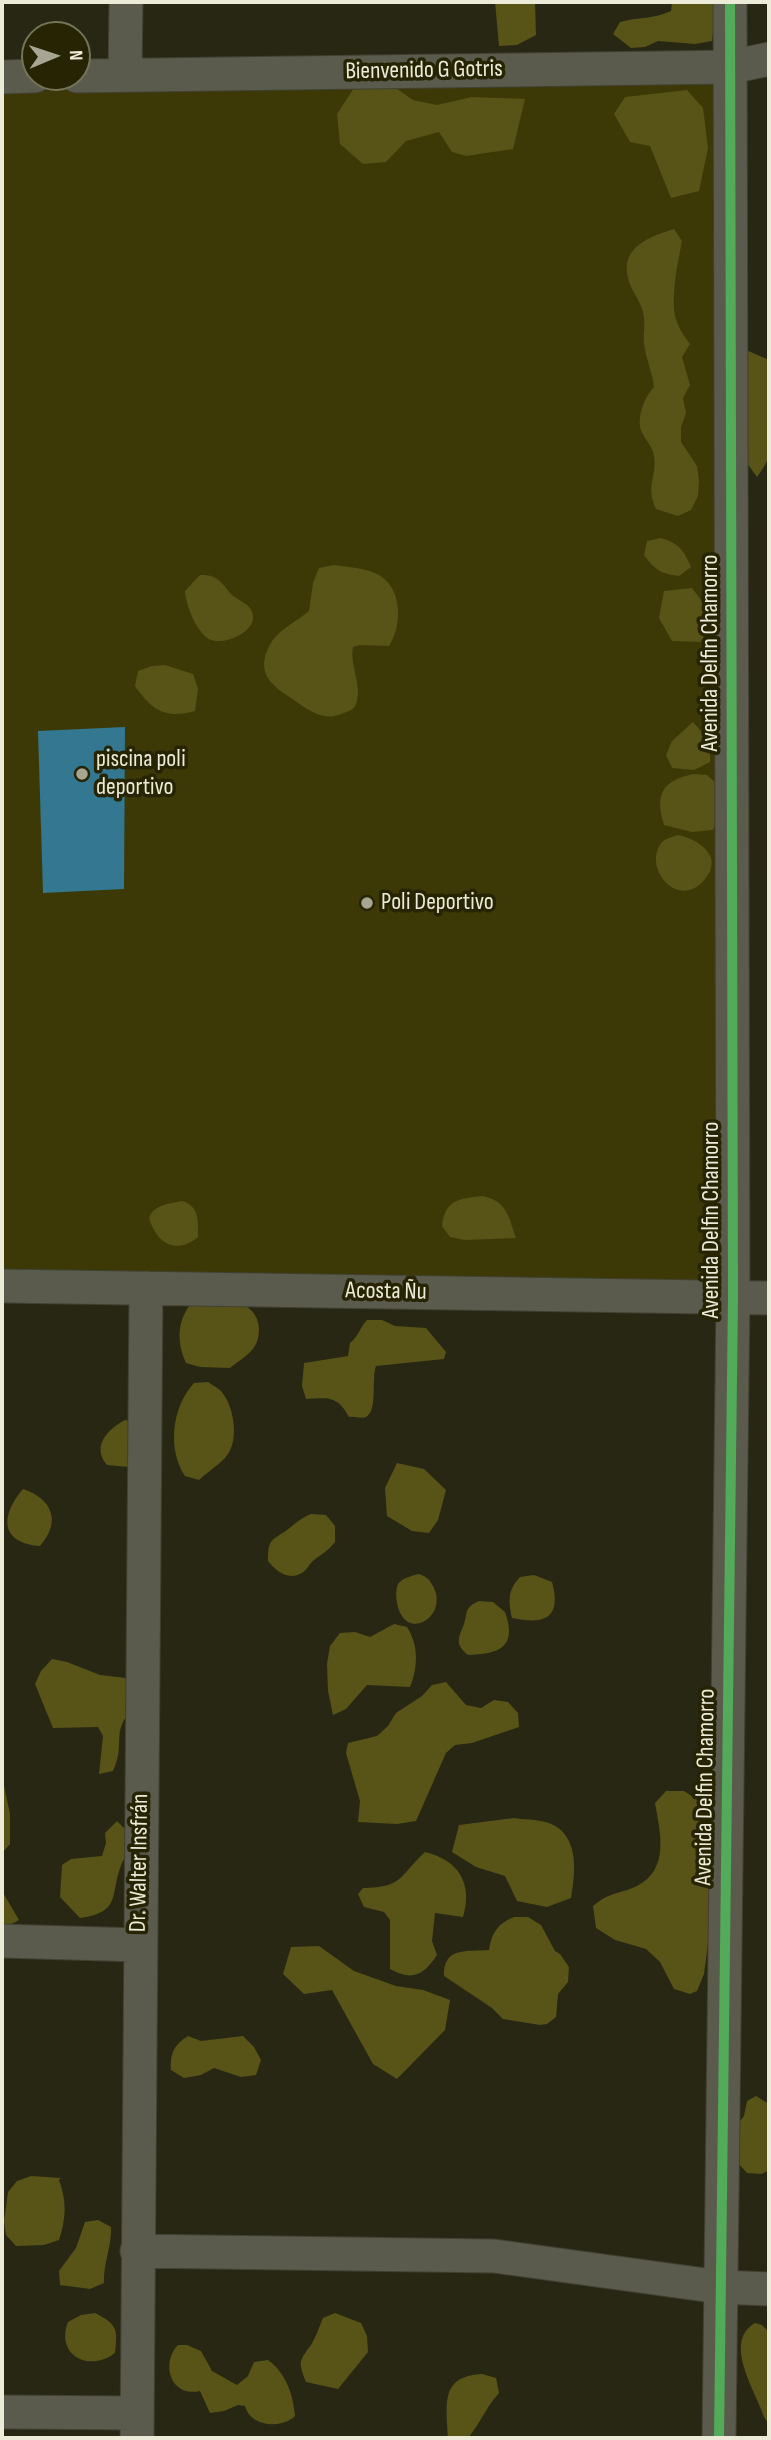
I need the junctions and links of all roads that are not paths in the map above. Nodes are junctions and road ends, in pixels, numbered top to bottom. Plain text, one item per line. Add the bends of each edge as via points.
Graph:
1 (126, 2) edge
2 (730, 2) edge
3 (769, 59) edge
4 (731, 67) junction
5 (125, 75) junction
6 (2, 76) edge
7 (21, 76) edge
8 (91, 76) edge
9 (2, 1286) edge
10 (146, 1288) junction
11 (733, 1297) junction
12 (769, 1298) edge
13 (2, 1941) edge
14 (139, 1945) junction
15 (138, 2251) junction
16 (720, 2287) junction
17 (769, 2289) edge
18 (2, 2412) edge
19 (137, 2426) edge
20 (719, 2438) edge

1 - 5 street
2 - 4 street, Avenida Delfin Chamorro
3 - 4 street, Bienvenido G Gotris
4 - 5 street, Bienvenido G Gotris
4 - 11 street, Avenida Delfin Chamorro
5 - 8 street, Bienvenido G Gotris
6 - 7 street
9 - 10 street, Acosta Ñu
10 - 11 street, Acosta Ñu
10 - 14 street, Dr. Walter Insfrán
11 - 12 street, Acosta Ñu
11 - 16 street, Avenida Delfin Chamorro
13 - 14 street
14 - 15 street, Dr. Walter Insfrán
15 - 16 street via 494,2256
15 - 19 street, Dr. Walter Insfrán
16 - 17 street
16 - 20 street, Avenida Delfin Chamorro
18 - 19 street

